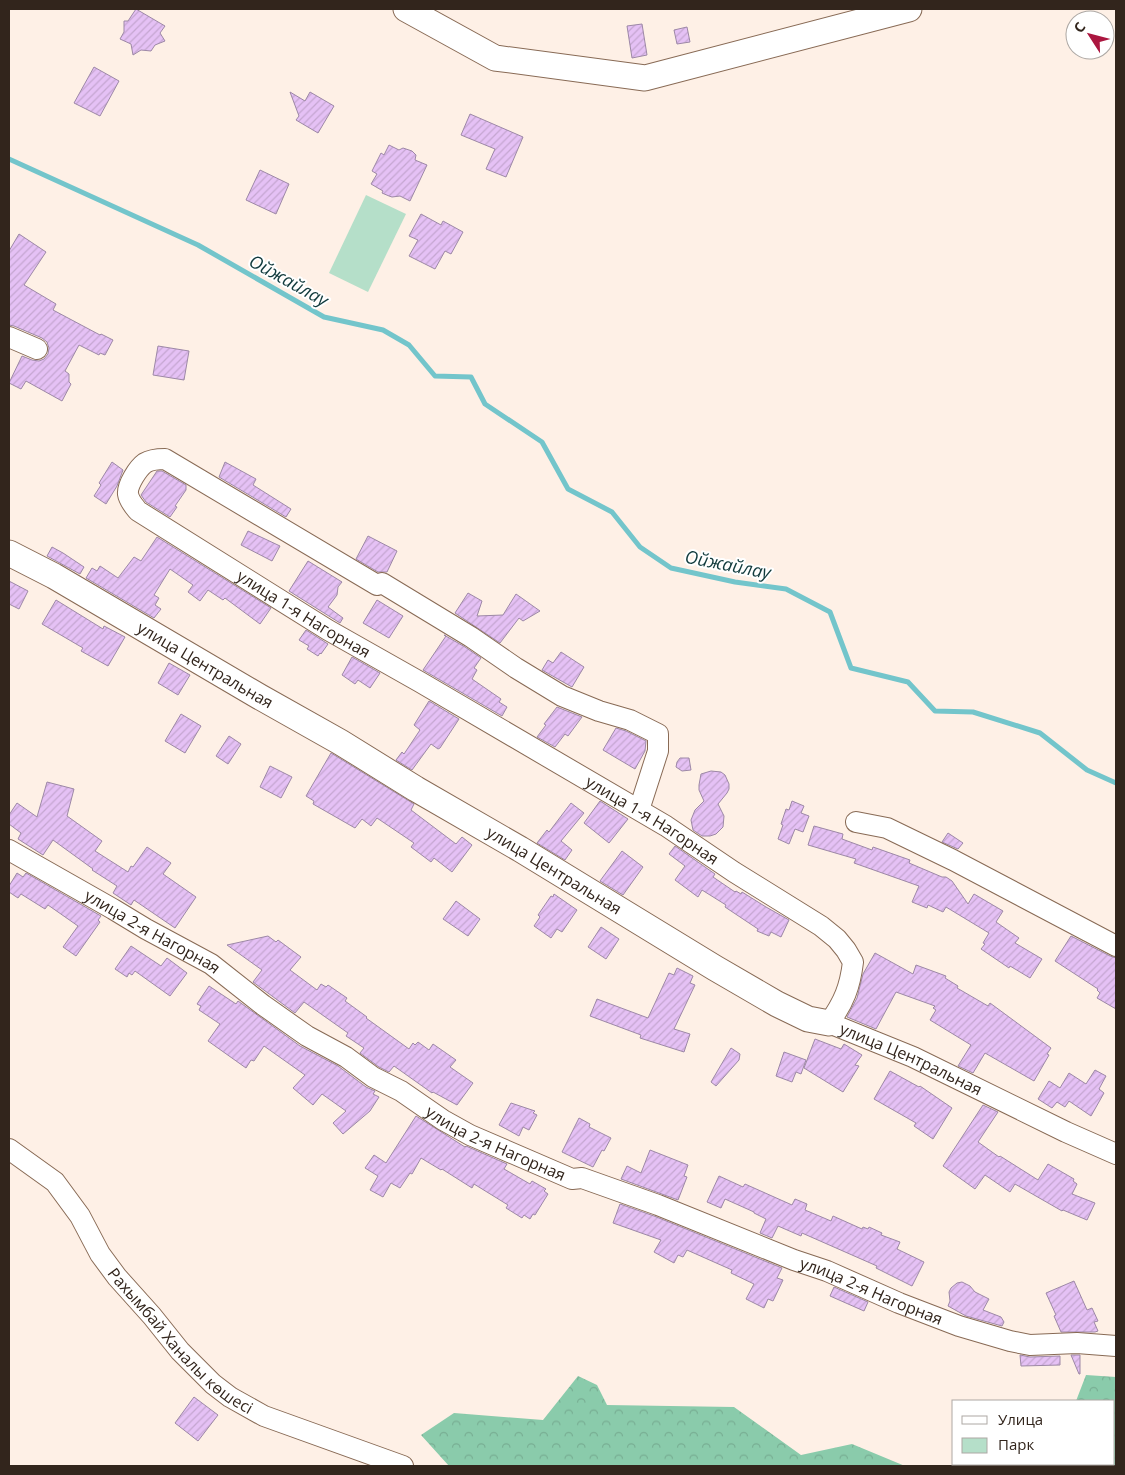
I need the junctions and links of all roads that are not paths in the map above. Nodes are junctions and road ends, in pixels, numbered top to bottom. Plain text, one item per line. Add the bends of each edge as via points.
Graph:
1 (406, 9) edge
2 (909, 9) edge
3 (9, 337) edge
4 (37, 349) dead end
5 (9, 553) edge
6 (639, 810) junction
7 (856, 822) dead end
8 (9, 850) edge
9 (1116, 946) edge
10 (829, 1023) junction
11 (9, 1149) edge
12 (1116, 1154) edge
13 (1116, 1346) edge
14 (403, 1466) edge

1 - 2 street via 495,58 645,78
3 - 4 street
5 - 10 street, улица Центральная via 340,742 769,1000 808,1019
6 - 6 street, улица 1-я Нагорная via 658,751 658,734 562,696 382,582 377,585 165,459 145,463 131,481 127,492 138,511 320,626
6 - 10 street, улица 1-я Нагорная via 837,939 853,962 852,974 848,992
7 - 9 street via 896,832
8 - 13 street, улица 2-я Нагорная via 211,964 307,1036 470,1135 572,1179 582,1178 658,1205 959,1326 1030,1345 1077,1343
10 - 12 street, улица Центральная via 914,1057
11 - 14 street, Рахымбай Ханалы көшесі via 55,1182 117,1277 180,1351 213,1384 264,1416

